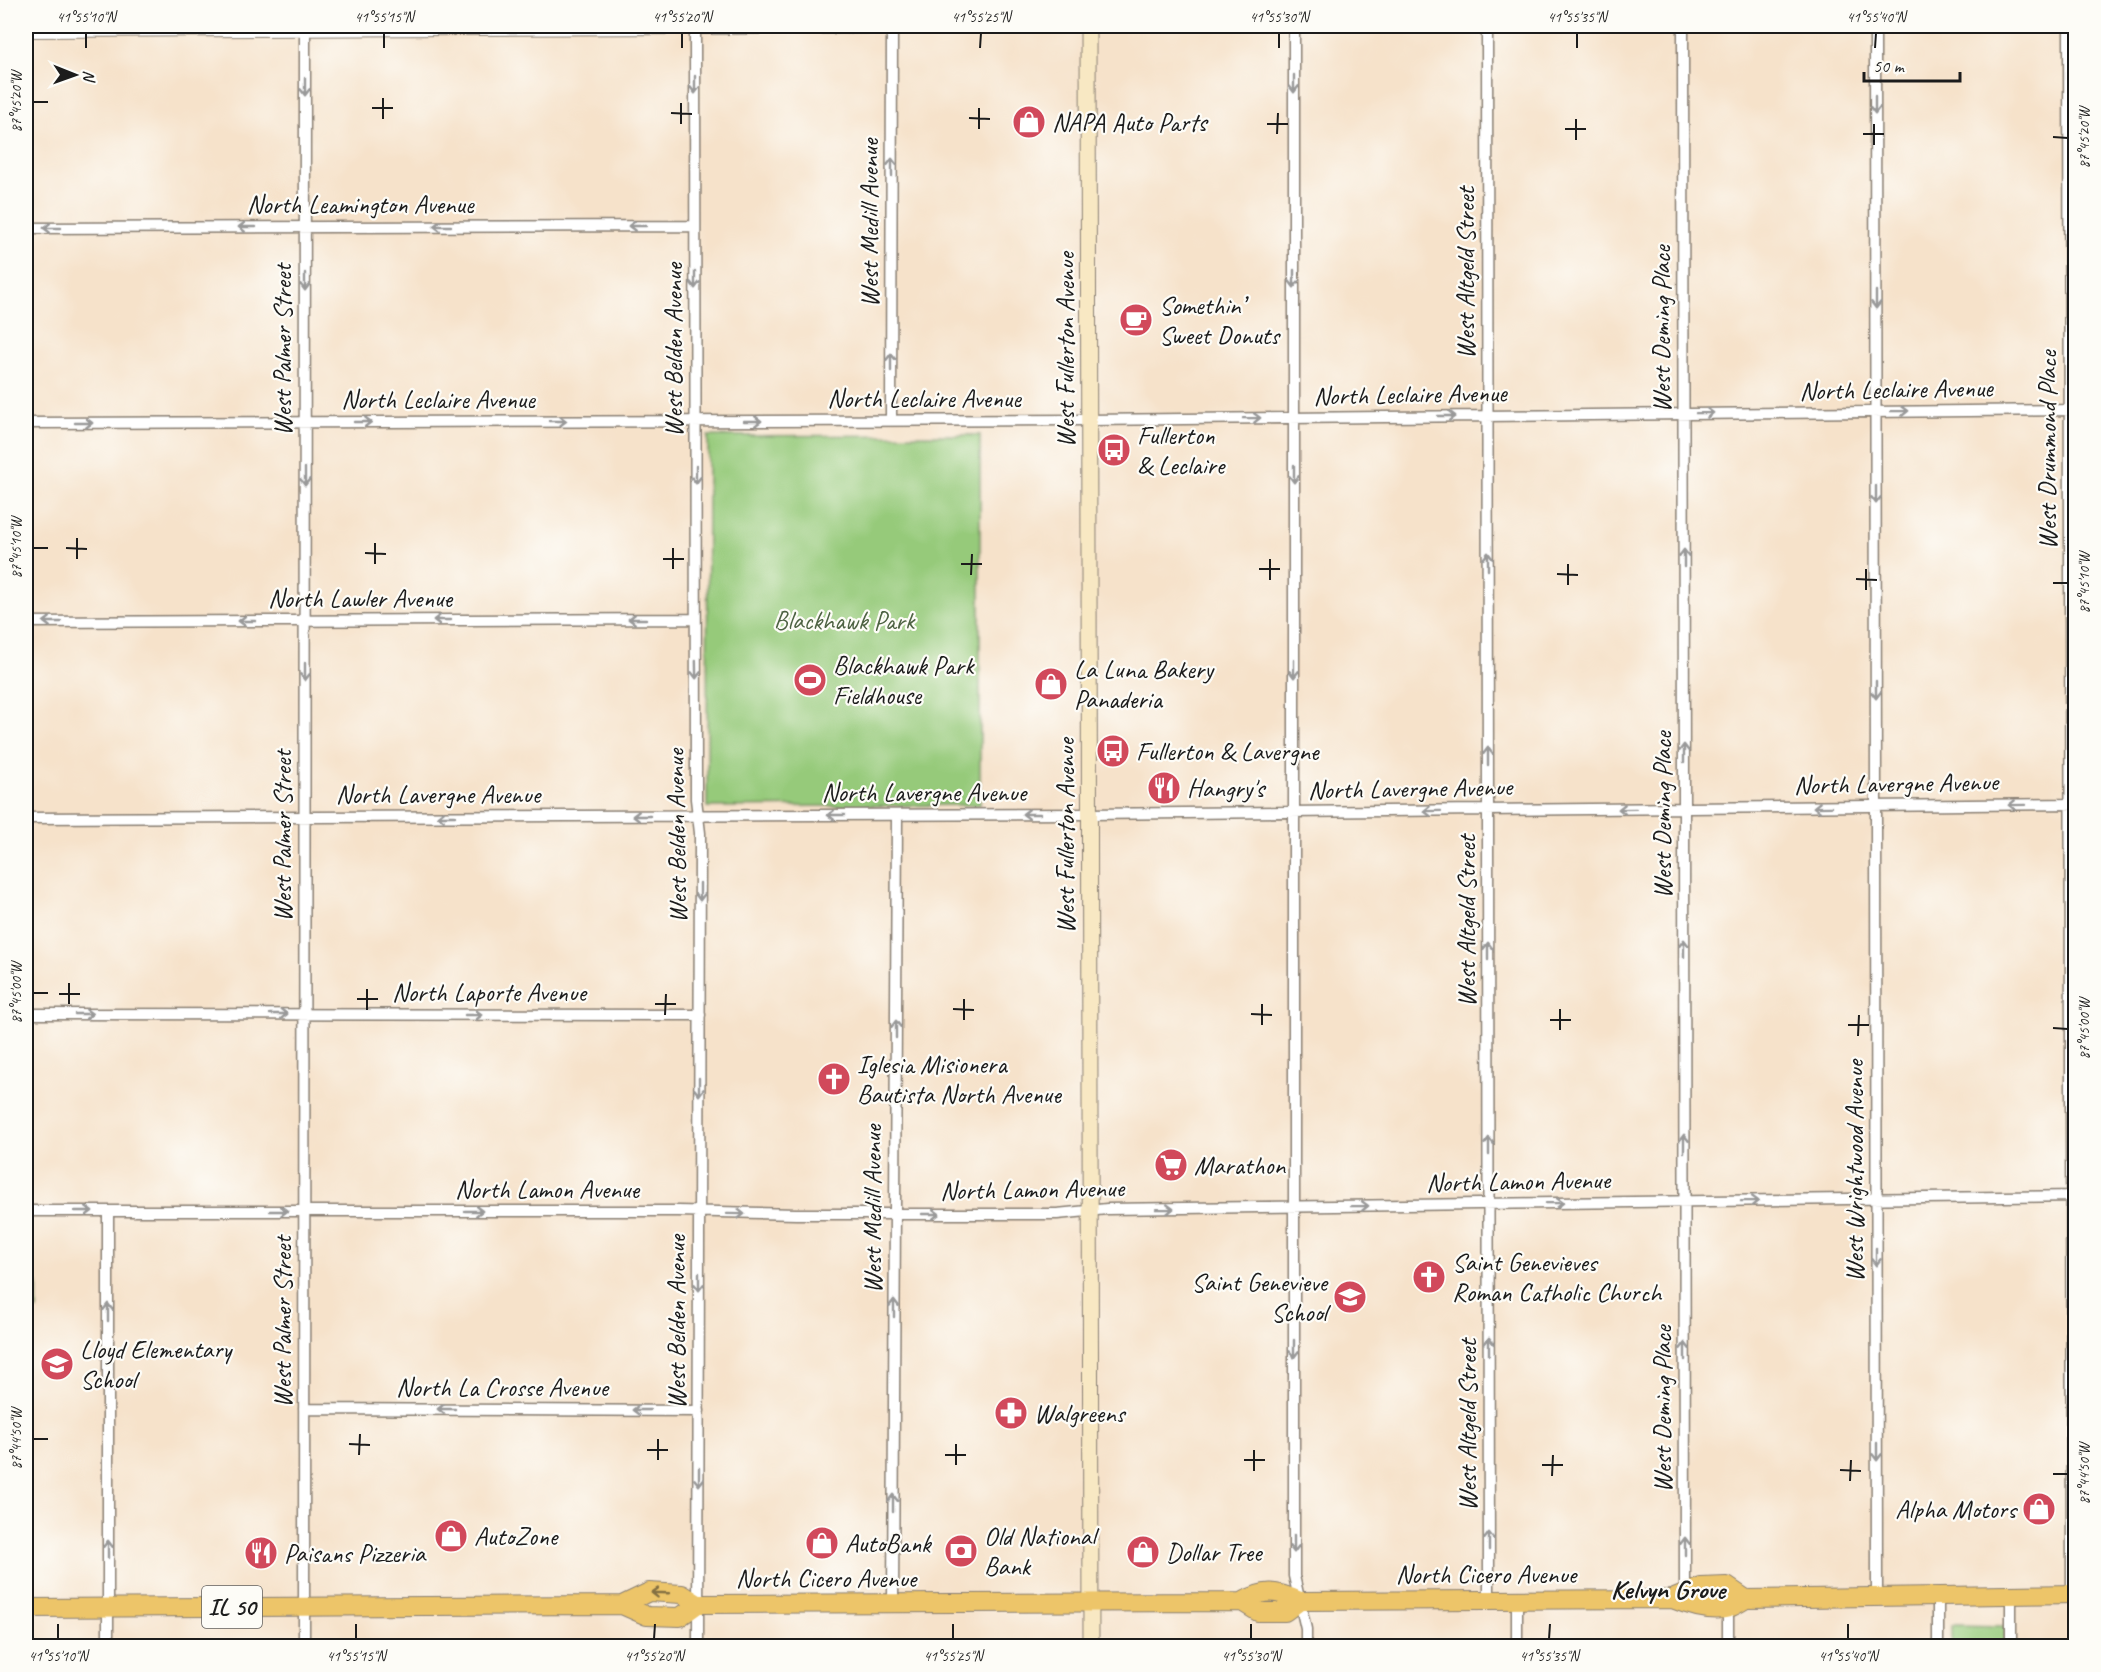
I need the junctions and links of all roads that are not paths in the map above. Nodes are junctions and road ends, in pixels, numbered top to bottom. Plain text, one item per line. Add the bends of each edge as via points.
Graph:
1 (695, 26) edge
2 (892, 26) edge
3 (911, 26) edge
4 (1088, 26) edge
5 (1294, 26) edge
6 (1486, 26) edge
7 (1683, 26) edge
8 (1875, 26) edge
9 (2068, 26) edge
10 (305, 27) edge
11 (26, 30) edge
12 (695, 226) junction
13 (305, 227) junction
14 (26, 228) edge
15 (2072, 410) edge
16 (1876, 412) junction
17 (1684, 414) junction
18 (1487, 416) junction
19 (1294, 418) junction
20 (891, 420) junction
21 (1089, 420) junction
22 (696, 421) junction
23 (305, 422) junction
24 (26, 423) edge
25 (695, 619) junction
26 (305, 621) junction
27 (26, 622) edge
28 (2073, 804) edge
29 (1876, 806) junction
30 (1684, 808) junction
31 (1488, 810) junction
32 (1294, 812) junction
33 (1089, 814) junction
34 (698, 815) junction
35 (897, 815) junction
36 (305, 817) junction
37 (26, 818) edge
38 (26, 1014) edge
39 (304, 1014) junction
40 (700, 1015) junction
41 (2073, 1196) edge
42 (1876, 1199) junction
43 (1685, 1202) junction
44 (1489, 1204) junction
45 (1294, 1207) junction
46 (26, 1211) edge
47 (108, 1211) junction
48 (304, 1211) junction
49 (1090, 1211) junction
50 (699, 1213) junction
51 (895, 1214) junction
52 (304, 1409) junction
53 (699, 1411) junction
54 (2074, 1594) edge
55 (2012, 1595) junction
56 (1938, 1596) junction
57 (1877, 1597) junction
58 (1681, 1599) junction
59 (1746, 1599) junction
60 (1490, 1600) junction
61 (1517, 1600) junction
62 (1300, 1601) junction
63 (1091, 1602) junction
64 (892, 1603) junction
65 (698, 1604) junction
66 (304, 1606) junction
67 (108, 1607) junction
68 (26, 1608) edge
69 (1728, 1609) junction
70 (108, 1647) edge
71 (304, 1647) edge
72 (698, 1647) edge
73 (1091, 1647) edge
74 (1306, 1647) edge
75 (1517, 1647) edge
76 (1728, 1647) edge
77 (1938, 1647) edge
78 (2012, 1647) edge

1 - 2 street
1 - 10 street
1 -> 12 street, West Belden Avenue
2 - 3 street
20 -> 2 street, West Medill Avenue
4 - 21 main road, West Fullerton Avenue
5 -> 19 street
6 - 18 street, West Altgeld Street
7 - 17 street, West Deming Place
8 -> 16 street, West Wrightwood Avenue
9 - 15 street, West Drummond Place
10 - 11 street
10 -> 13 street, West Palmer Street
12 -> 13 street, North Leamington Avenue
12 -> 22 street, West Belden Avenue
13 -> 14 street, North Leamington Avenue
13 -> 23 street, West Palmer Street
16 -> 15 street, North Leclaire Avenue
15 - 28 street, West Drummond Place
17 -> 16 street, North Leclaire Avenue
16 -> 29 street, West Wrightwood Avenue
17 - 18 street, North Leclaire Avenue
30 -> 17 street, West Deming Place
19 -> 18 street, North Leclaire Avenue
31 -> 18 street, West Altgeld Street
21 -> 19 street, North Leclaire Avenue
19 -> 32 street
20 - 21 street, North Leclaire Avenue
22 -> 20 street, North Leclaire Avenue
21 - 33 main road, West Fullerton Avenue
23 -> 22 street, North Leclaire Avenue
22 -> 25 street, West Belden Avenue
24 -> 23 street, North Leclaire Avenue
23 -> 26 street, West Palmer Street
25 -> 26 street, North Lawler Avenue
25 -> 34 street, West Belden Avenue
26 -> 27 street, North Lawler Avenue
26 -> 36 street, West Palmer Street
28 -> 29 street, North Lavergne Avenue
28 - 41 street, West Drummond Place
29 -> 30 street, North Lavergne Avenue
29 - 42 street, West Wrightwood Avenue
30 -> 31 street, North Lavergne Avenue
43 -> 30 street, West Deming Place
31 -> 32 street, North Lavergne Avenue
44 -> 31 street, West Altgeld Street
32 - 33 street, North Lavergne Avenue
32 - 45 street
33 -> 35 street, North Lavergne Avenue
33 - 49 main road, West Fullerton Avenue
35 -> 34 street, North Lavergne Avenue
34 -> 36 street, North Lavergne Avenue
34 -> 40 street, West Belden Avenue
51 -> 35 street, West Medill Avenue
36 - 37 street, North Lavergne Avenue
36 - 39 street, West Palmer Street
38 -> 39 street, North Laporte Avenue
39 -> 40 street, North Laporte Avenue
39 - 48 street, West Palmer Street
40 -> 50 street, West Belden Avenue
41 - 42 street, North Lamon Avenue
41 - 54 street, West Drummond Place
43 -> 42 street, North Lamon Avenue
42 -> 57 street, West Wrightwood Avenue
44 -> 43 street, North Lamon Avenue
58 -> 43 street, West Deming Place
45 -> 44 street, North Lamon Avenue
60 -> 44 street, West Altgeld Street
49 -> 45 street, North Lamon Avenue
45 -> 62 street via 1294,1576
46 -> 47 street, North Lamon Avenue
47 -> 48 street, North Lamon Avenue
67 -> 47 street
48 -> 50 street, North Lamon Avenue
48 - 52 street, West Palmer Street
51 -> 49 street, North Lamon Avenue
49 - 63 main road, West Fullerton Avenue
50 -> 51 street, North Lamon Avenue
50 -> 53 street, West Belden Avenue
64 -> 51 street, West Medill Avenue
53 -> 52 street, North La Crosse Avenue
52 - 66 street, West Palmer Street
53 -> 65 street, West Belden Avenue
54 - 55 main road, North Cicero Avenue / IL 50
55 - 56 main road, North Cicero Avenue / IL 50
55 - 78 street
56 - 57 main road, North Cicero Avenue / IL 50
56 - 77 street
57 - 59 main road, North Cicero Avenue / IL 50
58 - 59 main road, North Cicero Avenue / IL 50 via 1701,1587 1727,1586
58 - 61 main road, North Cicero Avenue / IL 50
58 - 69 main road, North Cicero Avenue / IL 50 via 1712,1609
59 - 69 main road, North Cicero Avenue / IL 50
60 - 61 main road, North Cicero Avenue / IL 50
60 - 62 main road, North Cicero Avenue / IL 50
61 - 75 street
62 - 63 main road, North Cicero Avenue / IL 50 via 1285,1612 1258,1612 1242,1602
62 - 74 street
63 - 64 main road, North Cicero Avenue / IL 50
63 - 73 main road, West Fullerton Avenue
64 - 65 main road, North Cicero Avenue / IL 50
65 - 66 main road, North Cicero Avenue / IL 50 via 680,1617 647,1616 622,1605
65 - 72 street, West Belden Avenue
66 - 67 main road, North Cicero Avenue / IL 50
66 - 71 street, West Palmer Street
67 - 68 main road, North Cicero Avenue / IL 50
67 - 70 street
69 - 76 street

